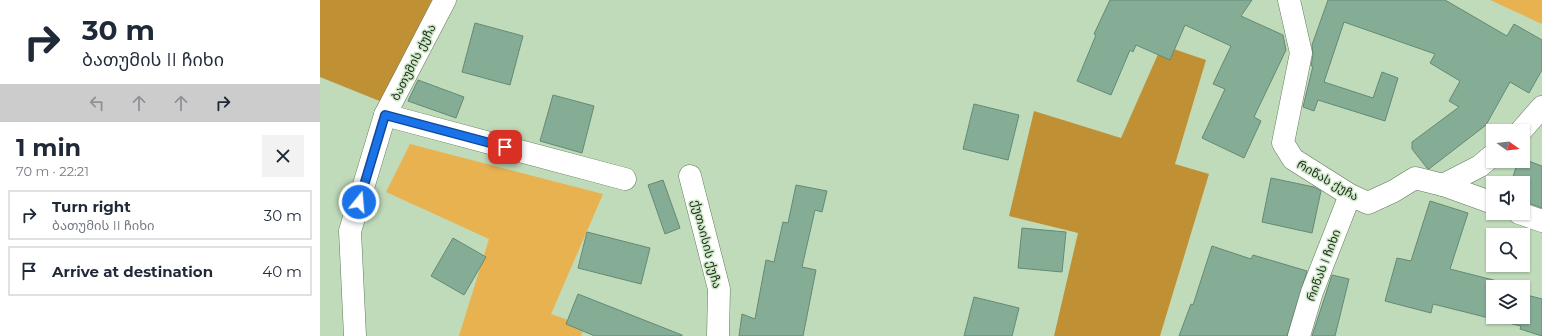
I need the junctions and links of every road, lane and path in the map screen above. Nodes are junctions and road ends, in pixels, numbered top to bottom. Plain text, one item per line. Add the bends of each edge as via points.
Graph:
1 (445, 0) edge
2 (1289, 0) edge
3 (1542, 107) edge
4 (385, 115) junction
5 (1527, 124) edge
6 (1486, 161) edge
7 (690, 176) dead end
8 (625, 179) dead end
9 (1443, 185) junction
10 (1350, 195) junction
11 (1486, 200) edge
12 (1530, 217) edge
13 (1542, 222) edge
14 (355, 336) edge
15 (718, 336) edge
16 (1299, 336) edge

1 - 4 street, ბათუმის ქუჩა
2 - 10 street, რიწას ქუჩა via 1300,53 1282,143 1293,160
3 - 5 street
4 - 8 street
4 - 14 street, ბათუმის ქუჩა via 350,231
6 - 9 street
7 - 15 street, ქუთაისის ქუჩა via 719,289
9 - 10 street, რიწას ქუჩა via 1415,178 1368,203
9 - 11 street, რიწას ქუჩა
10 - 16 street, რიწას I ჩიხი via 1312,292
12 - 13 street

